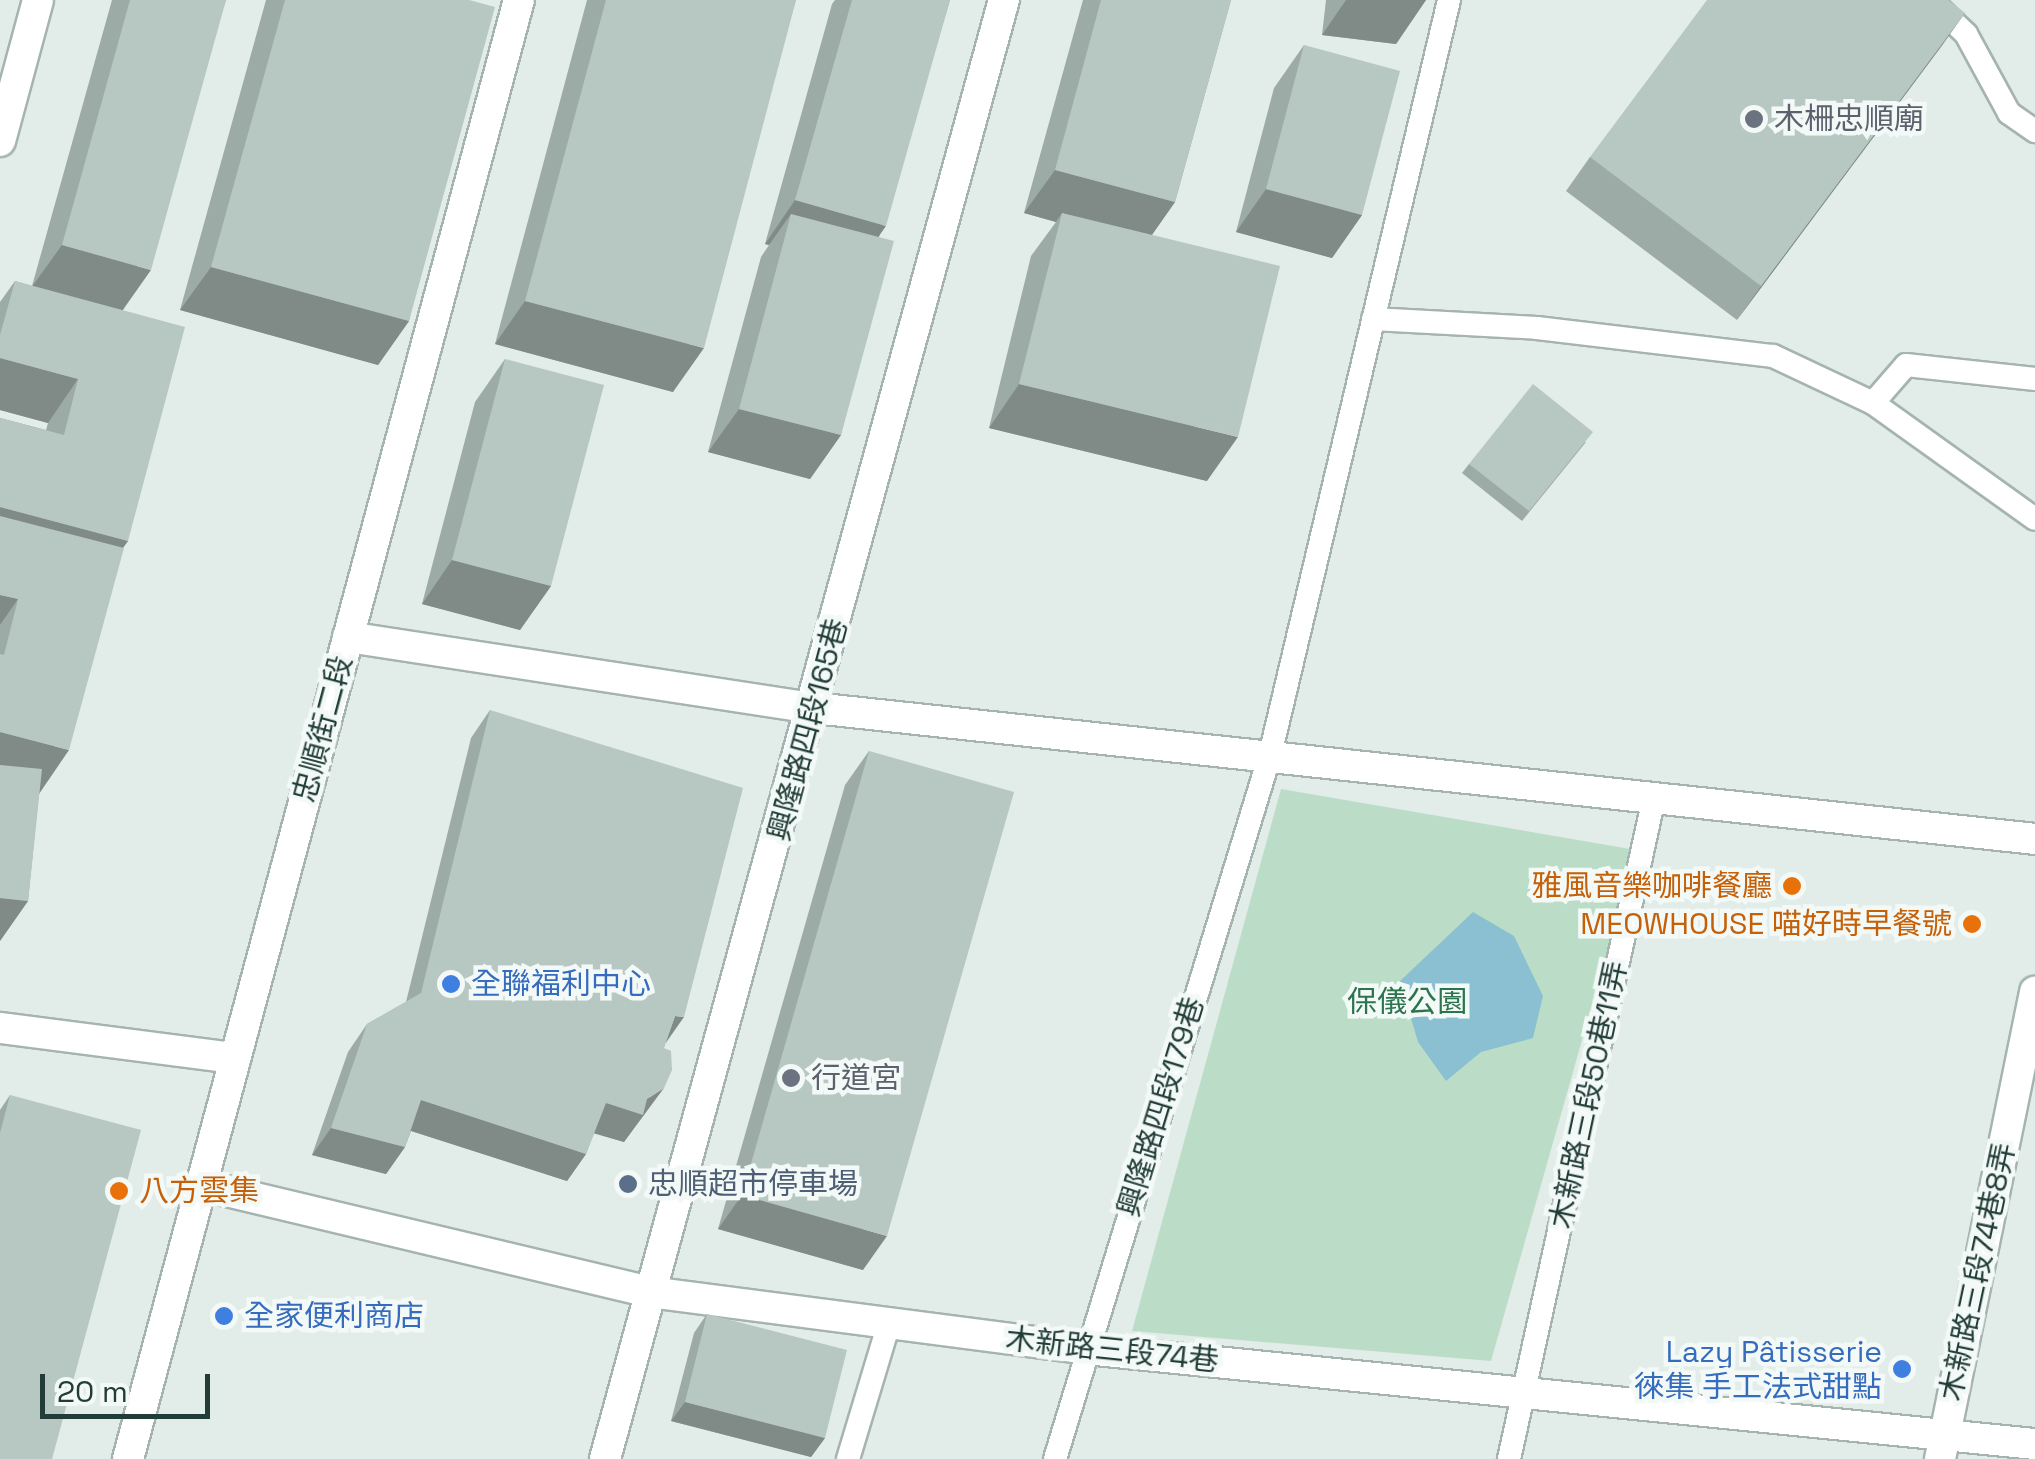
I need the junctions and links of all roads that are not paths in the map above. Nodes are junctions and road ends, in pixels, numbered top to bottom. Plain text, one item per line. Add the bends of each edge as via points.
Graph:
1 (38, 0) edge
2 (519, 0) edge
3 (1004, 0) edge
4 (1448, 0) edge
5 (1930, 0) edge
6 (2035, 131) edge
7 (0, 141) edge
8 (1373, 319) junction
9 (2035, 380) edge
10 (1873, 403) junction
11 (2035, 519) edge
12 (348, 637) junction
13 (814, 708) junction
14 (1270, 755) junction
15 (1654, 798) junction
16 (2035, 839) edge
17 (2035, 992) edge
18 (0, 1028) edge
19 (235, 1058) junction
20 (200, 1184) junction
21 (650, 1292) junction
22 (888, 1322) junction
23 (1086, 1348) junction
24 (1523, 1392) junction
25 (2035, 1444) edge
26 (1942, 1447) edge
27 (128, 1459) edge
28 (604, 1459) edge
29 (848, 1459) edge
30 (1055, 1459) edge
31 (1509, 1459) edge

1 - 7 street
2 - 12 street, 忠順街二段
3 - 13 street, 興隆路四段165巷
4 - 8 lane, 興隆路四段179巷
5 - 6 lane via 1966,34 2010,113
8 - 10 lane via 1538,328 1774,356
8 - 14 lane, 興隆路四段179巷
9 - 10 lane via 1906,365
10 - 11 lane
12 - 13 street
12 - 19 street, 忠順街二段
13 - 14 street
13 - 21 street, 興隆路四段165巷
14 - 15 street
14 - 23 lane, 興隆路四段179巷
15 - 16 street
15 - 24 lane, 木新路三段50巷11弄
17 - 26 street, 木新路三段74巷8弄
18 - 19 street
19 - 20 street, 忠順街二段
20 - 21 street, 木新路三段74巷
20 - 27 street, 忠順街二段
21 - 22 street, 木新路三段74巷
21 - 28 street, 興隆路四段165巷
22 - 23 street, 木新路三段74巷
22 - 29 lane
23 - 24 street, 木新路三段74巷
23 - 30 lane, 興隆路四段179巷
24 - 26 street, 木新路三段74巷
24 - 31 lane, 木新路三段50巷11弄
25 - 26 street, 木新路三段74巷

